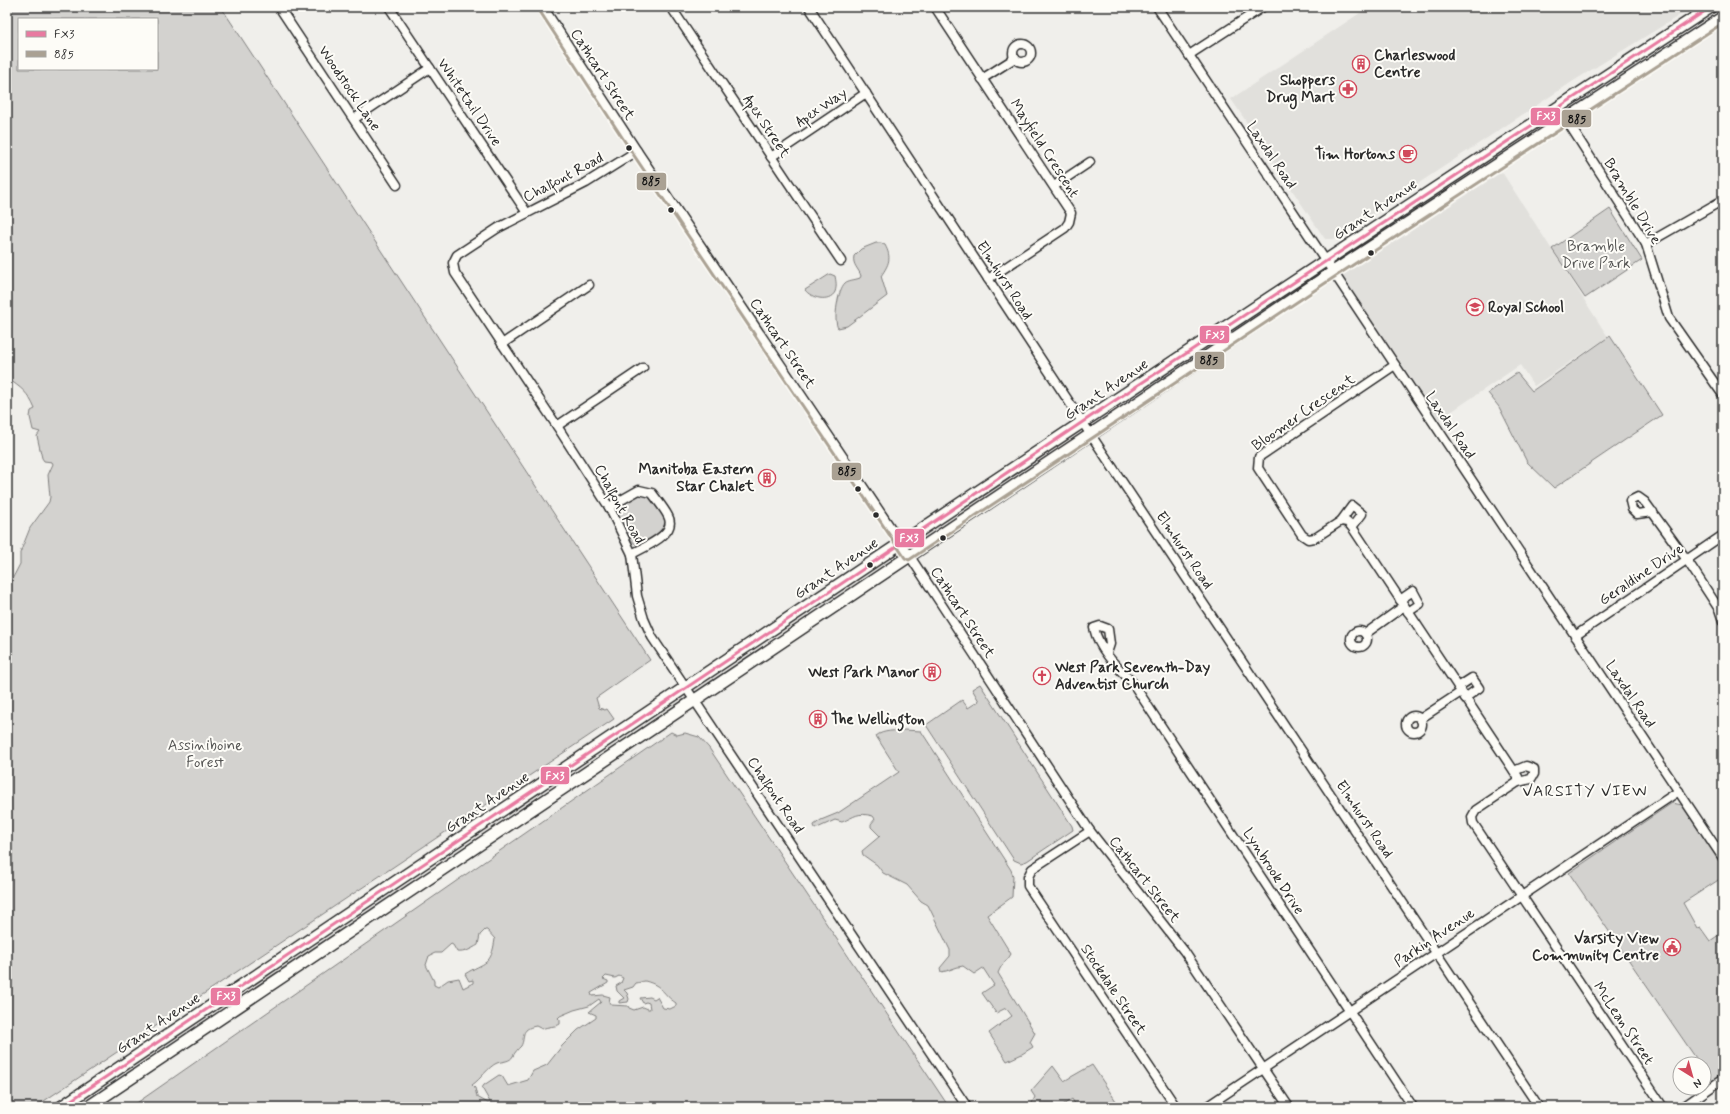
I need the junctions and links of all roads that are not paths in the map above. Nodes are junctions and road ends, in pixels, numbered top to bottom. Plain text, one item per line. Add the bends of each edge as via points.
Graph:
1 (279, 7) edge
2 (389, 7) edge
3 (543, 7) edge
4 (671, 7) edge
5 (809, 7) edge
6 (935, 7) edge
7 (1157, 7) edge
8 (1263, 7) edge
9 (1711, 7) edge
10 (1723, 17) edge
11 (1189, 55) junction
12 (1015, 58) dead end
13 (430, 68) junction
14 (982, 79) junction
15 (866, 93) junction
16 (1558, 107) junction
17 (354, 119) junction
18 (1566, 120) junction
19 (637, 151) junction
20 (771, 157) junction
21 (1090, 162) dead end
22 (398, 185) dead end
23 (1054, 186) junction
24 (1723, 200) edge
25 (527, 213) junction
26 (1646, 244) junction
27 (841, 261) dead end
28 (1325, 261) junction
29 (1333, 272) junction
30 (988, 279) junction
31 (589, 285) dead end
32 (1215, 334) junction
33 (502, 344) junction
34 (1222, 347) junction
35 (1395, 365) junction
36 (643, 368) dead end
37 (1723, 395) edge
38 (1083, 423) junction
39 (557, 426) junction
40 (1091, 435) junction
41 (609, 507) junction
42 (1653, 512) dead end
43 (1341, 521) junction
44 (1352, 527) junction
45 (1723, 535) edge
46 (900, 543) junction
47 (632, 554) junction
48 (909, 555) junction
49 (1687, 560) junction
50 (1404, 606) junction
51 (1723, 621) edge
52 (1365, 634) dead end
53 (1575, 636) junction
54 (1107, 653) dead end
55 (686, 687) junction
56 (1461, 692) junction
57 (694, 699) junction
58 (1420, 719) dead end
59 (1514, 771) junction
60 (1518, 782) junction
61 (1679, 791) junction
62 (1090, 831) junction
63 (1723, 858) edge
64 (1521, 896) junction
65 (1436, 952) junction
66 (1350, 1012) junction
67 (1264, 1068) junction
68 (1723, 1079) edge
69 (61, 1107) edge
70 (88, 1107) edge
71 (967, 1107) edge
72 (1176, 1107) edge
73 (1206, 1107) edge
74 (1289, 1107) edge
75 (1413, 1107) edge
76 (1539, 1107) edge
77 (1664, 1107) edge
78 (1683, 1107) edge

1 - 17 street, Woodstock Lane
2 - 13 street, Whitetail Drive
3 - 19 street, Cathcart Street
4 - 20 street, Apex Street
5 - 15 street, Elmhurst Road
6 - 14 street, Mayfield Crescent
7 - 11 street, Laxdal Road
8 - 11 street
9 - 16 main road, Grant Avenue
10 - 18 main road, Grant Avenue
11 - 28 street, Laxdal Road
12 - 14 street
13 - 17 street
13 - 25 street, Whitetail Drive
14 - 23 street, Mayfield Crescent
15 - 20 street, Apex Way
15 - 30 street, Elmhurst Road
16 - 18 street, Bramble Drive
16 - 28 main road, Grant Avenue
17 - 22 street, Woodstock Lane
18 - 26 street, Bramble Drive
18 - 29 main road, Grant Avenue
19 - 25 street, Chalfont Road via 586,183
19 - 46 street, Cathcart Street
20 - 27 street, Apex Street
21 - 23 street
23 - 30 street, Mayfield Crescent via 1071,213 1069,224
24 - 26 street
25 - 33 street, Chalfont Road via 498,228 457,255 453,263 455,273
26 - 37 street, Bramble Drive via 1669,318
28 - 29 street, Laxdal Road
28 - 32 main road, Grant Avenue
29 - 34 main road, Grant Avenue
29 - 35 street, Laxdal Road
30 - 38 street, Elmhurst Road
31 - 33 street
32 - 34 main road
32 - 38 main road, Grant Avenue
33 - 39 street, Chalfont Road
34 - 40 main road, Grant Avenue
35 - 43 street, Bloomer Crescent via 1259,456 1258,468 1302,535 1308,539 1315,538
35 - 53 street, Laxdal Road
36 - 39 street
38 - 40 street, Elmhurst Road
38 - 46 main road, Grant Avenue
39 - 41 street, Chalfont Road
40 - 48 main road, Grant Avenue
40 - 65 street, Elmhurst Road
41 - 47 street, Chalfont Road
41 - 47 street via 639,490 652,493 670,518 669,528 663,537
42 - 49 street
43 - 44 street
43 - 44 street, Bloomer Crescent via 1352,506 1362,514
44 - 50 street
45 - 49 street, Geraldine Drive
46 - 48 street, Cathcart Street
46 - 55 main road, Grant Avenue
47 - 55 street, Chalfont Road via 637,596 644,619 658,646
48 - 57 main road, Grant Avenue
48 - 62 street, Cathcart Street
49 - 51 street
49 - 53 street, Geraldine Drive
50 - 52 street
50 - 56 street
53 - 61 street, Laxdal Road
54 - 66 street, Lynbrook Drive via 1112,662 1137,688
55 - 57 street, Chalfont Road
55 - 69 main road, Grant Avenue
56 - 58 street
56 - 59 street
57 - 70 main road, Grant Avenue
57 - 71 street, Chalfont Road
59 - 60 street
59 - 60 street via 1526,766 1534,769 1532,779
60 - 64 street via 1476,810 1472,816 1473,823
61 - 63 street, Laxdal Road
61 - 64 street, Parkin Avenue
62 - 67 street, Cathcart Street via 1184,951
62 - 72 street, Stockdale Street via 1032,869 1028,877 1028,886
64 - 65 street, Parkin Avenue
64 - 77 street, McLean Street
65 - 66 street, Parkin Avenue
65 - 76 street, Elmhurst Road
66 - 67 street, Parkin Avenue
66 - 75 street, Lynbrook Drive
67 - 73 street, Parkin Avenue
67 - 74 street, Cathcart Street
68 - 78 street

